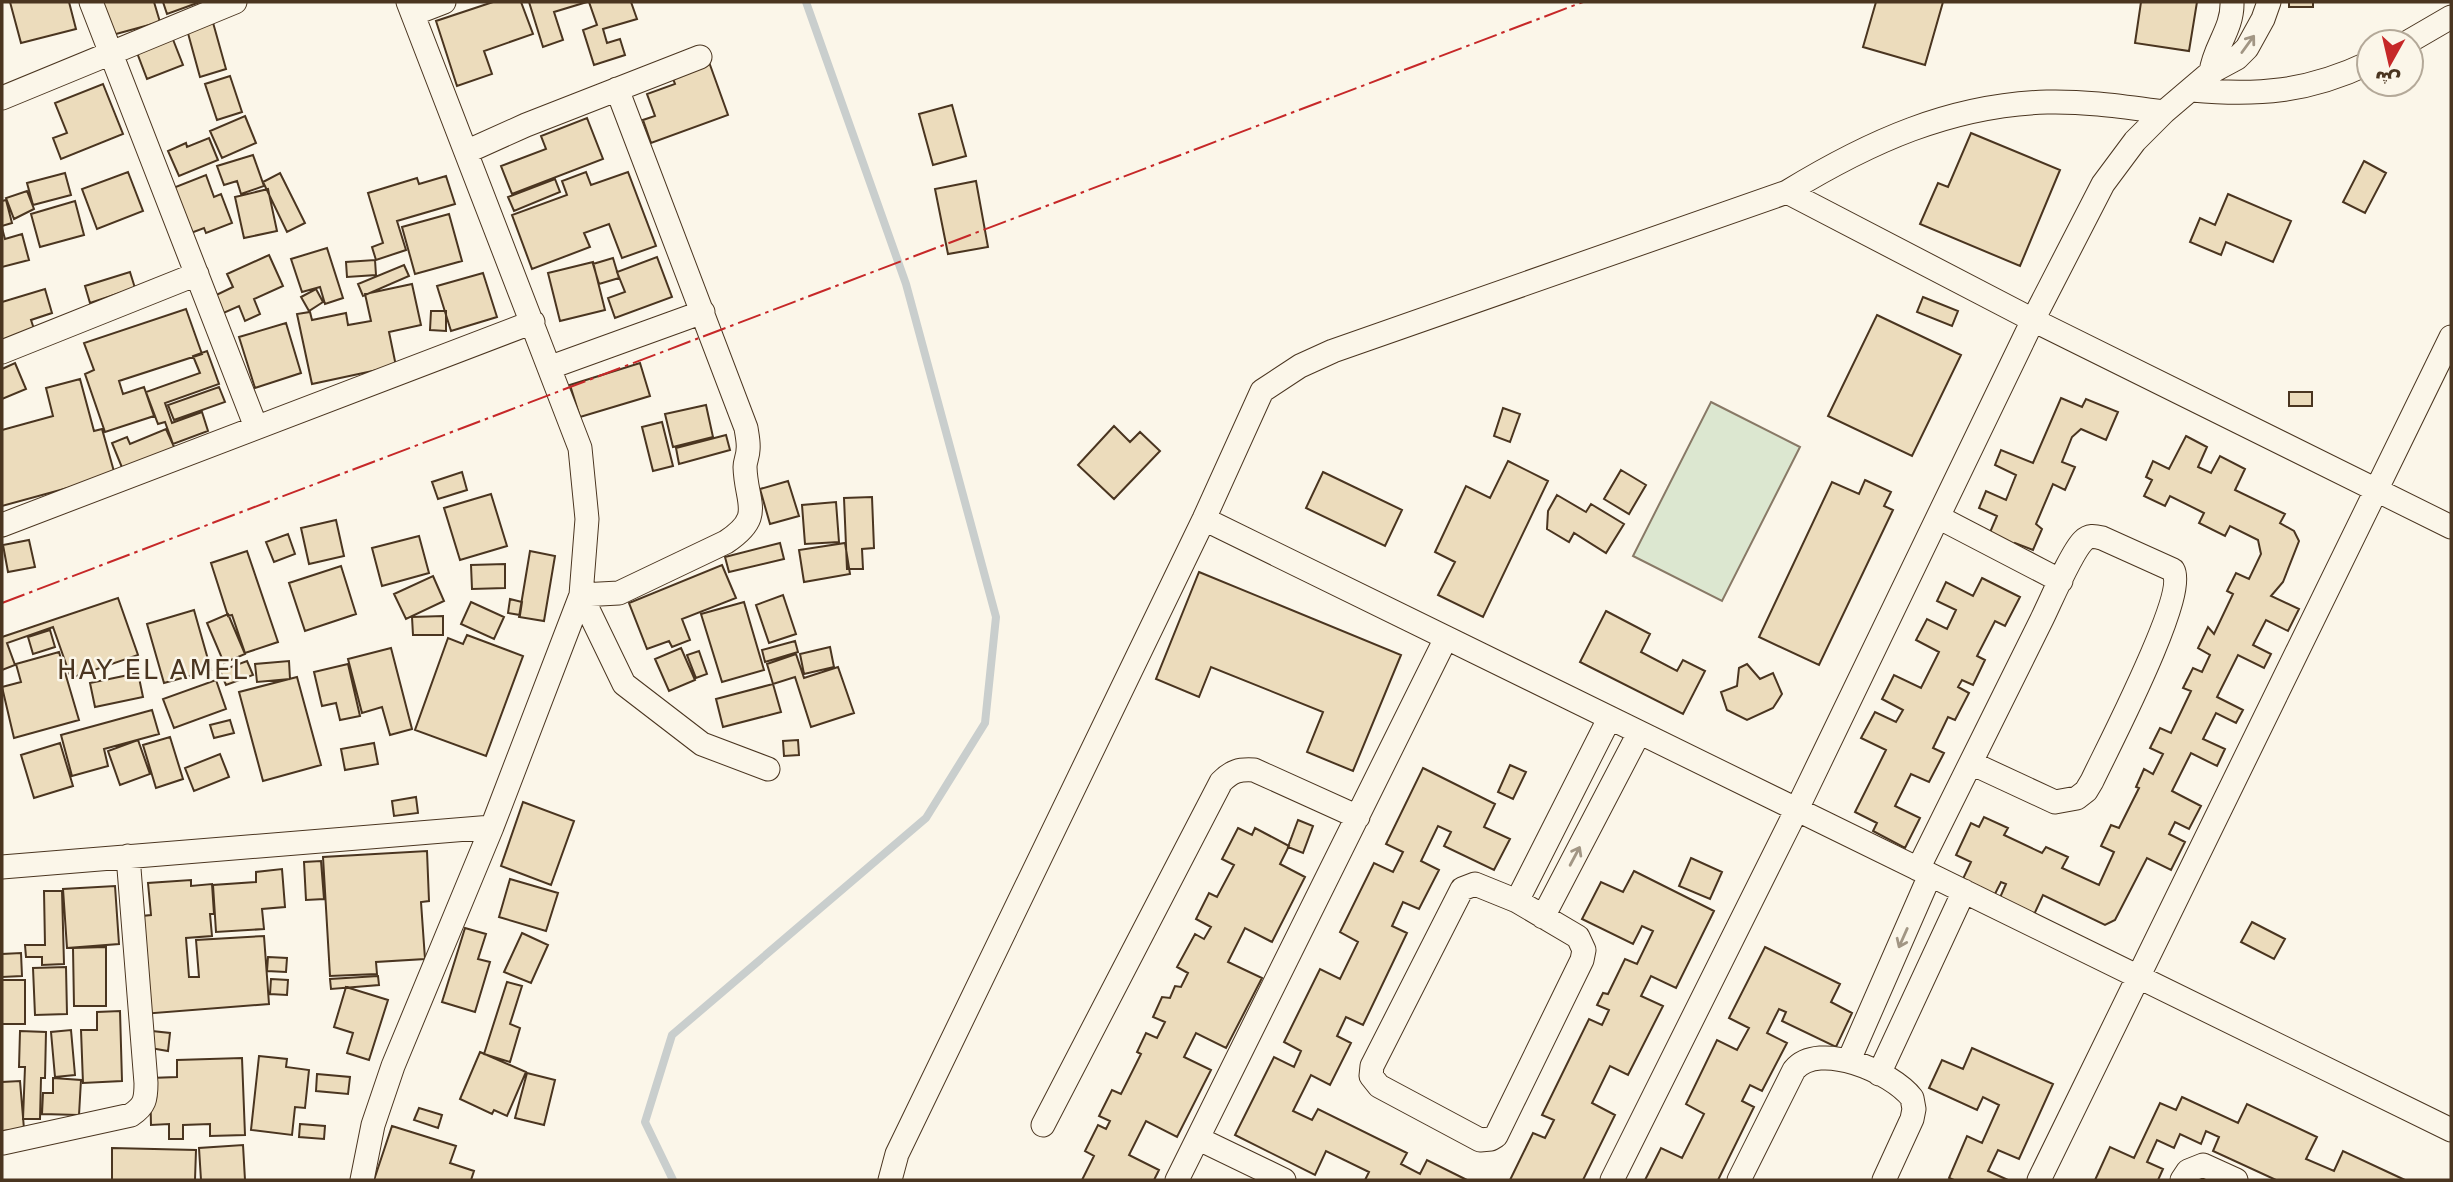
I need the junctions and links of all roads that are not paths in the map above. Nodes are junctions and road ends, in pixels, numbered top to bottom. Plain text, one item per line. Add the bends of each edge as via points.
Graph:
1 (91, 2) edge
2 (235, 2) edge
3 (444, 2) edge
4 (2232, 2) edge
5 (2269, 2) edge
6 (410, 8) edge
7 (2451, 17) edge
8 (2425, 32) edge
9 (112, 52) junction
10 (700, 57) dead end
11 (2355, 68) edge
12 (2211, 72) junction
13 (617, 89) junction
14 (2192, 90) junction
15 (2, 98) edge
16 (2164, 112) junction
17 (466, 152) junction
18 (1787, 192) junction
19 (197, 274) junction
20 (704, 312) junction
21 (2033, 320) junction
22 (533, 322) junction
23 (2451, 337) edge
24 (2, 352) edge
25 (551, 367) junction
26 (256, 427) junction
27 (2378, 491) junction
28 (1938, 517) junction
29 (1204, 519) junction
30 (2, 525) edge
31 (2451, 527) edge
32 (2061, 581) junction
33 (581, 596) junction
34 (1446, 638) junction
35 (1609, 719) junction
36 (1639, 733) junction
37 (1971, 763) junction
38 (768, 769) dead end
39 (1797, 809) junction
40 (1358, 817) junction
41 (492, 827) junction
42 (128, 856) junction
43 (2, 867) edge
44 (1924, 872) junction
45 (1964, 891) junction
46 (1517, 901) junction
47 (1543, 917) junction
48 (2139, 977) junction
49 (1849, 1060) junction
50 (1879, 1074) junction
51 (1043, 1125) dead end
52 (2451, 1130) edge
53 (1199, 1139) junction
54 (3, 1143) edge
55 (362, 1180) edge
56 (890, 1180) edge
57 (1177, 1180) edge
58 (1284, 1180) edge
59 (1612, 1180) edge
60 (1739, 1180) edge
61 (1884, 1180) edge
62 (2039, 1180) edge
63 (2182, 1180) edge
64 (2236, 1180) edge

1 - 9 street
2 - 9 street
3 - 6 street
4 - 12 street via 2231,21
12 -> 5 street via 2247,48
6 - 17 street
7 - 8 street
9 - 15 street
9 - 19 street
10 - 13 street
11 - 14 street via 2269,92
12 - 14 street
13 - 17 street
13 - 20 street
14 - 16 street
16 - 18 street via 2047,102 1982,108 1889,137
16 - 21 street via 2135,141 2104,184
17 - 22 street
18 - 21 street
18 - 29 street via 1300,366 1262,391
19 - 24 street
19 - 26 street
20 - 25 street
20 - 33 street via 746,428 750,519 726,542 619,593
21 - 27 street
21 - 28 street
22 - 25 street
22 - 26 street
23 - 27 street
25 - 33 street via 580,448 587,519
26 - 30 street
27 - 31 street
27 - 48 street
28 - 32 street
28 - 39 street
29 - 34 street
29 - 56 street via 897,1154
32 - 37 street
32 - 37 street via 2079,545 2092,536 2175,574 2169,609 2152,656 2092,781 2077,798 2055,802
33 - 38 street via 624,684 702,744
33 - 41 street
34 - 35 street
34 - 40 street
35 - 36 street
35 - 46 street
36 - 39 street
47 -> 36 street
37 - 44 street
39 - 44 street
39 - 59 street
40 - 51 street via 1254,770 1231,772 1221,782
40 - 53 street
41 - 42 street
41 - 55 street via 393,1066 373,1125
42 - 43 street
42 - 54 street via 146,1083 142,1108 131,1115
44 - 45 street
44 -> 49 street
45 - 48 street
45 - 50 street
46 - 47 street
46 - 47 street via 1475,884 1462,889 1371,1066 1371,1076 1379,1086 1480,1140 1496,1136 1582,960 1584,950 1578,937
48 - 52 street
48 - 62 street
49 - 50 street
49 - 60 street via 1816,1058 1798,1066
50 - 61 street via 1909,1093 1914,1103 1912,1119
53 - 57 street
53 - 58 street
63 - 64 street via 2194,1167 2203,1165

